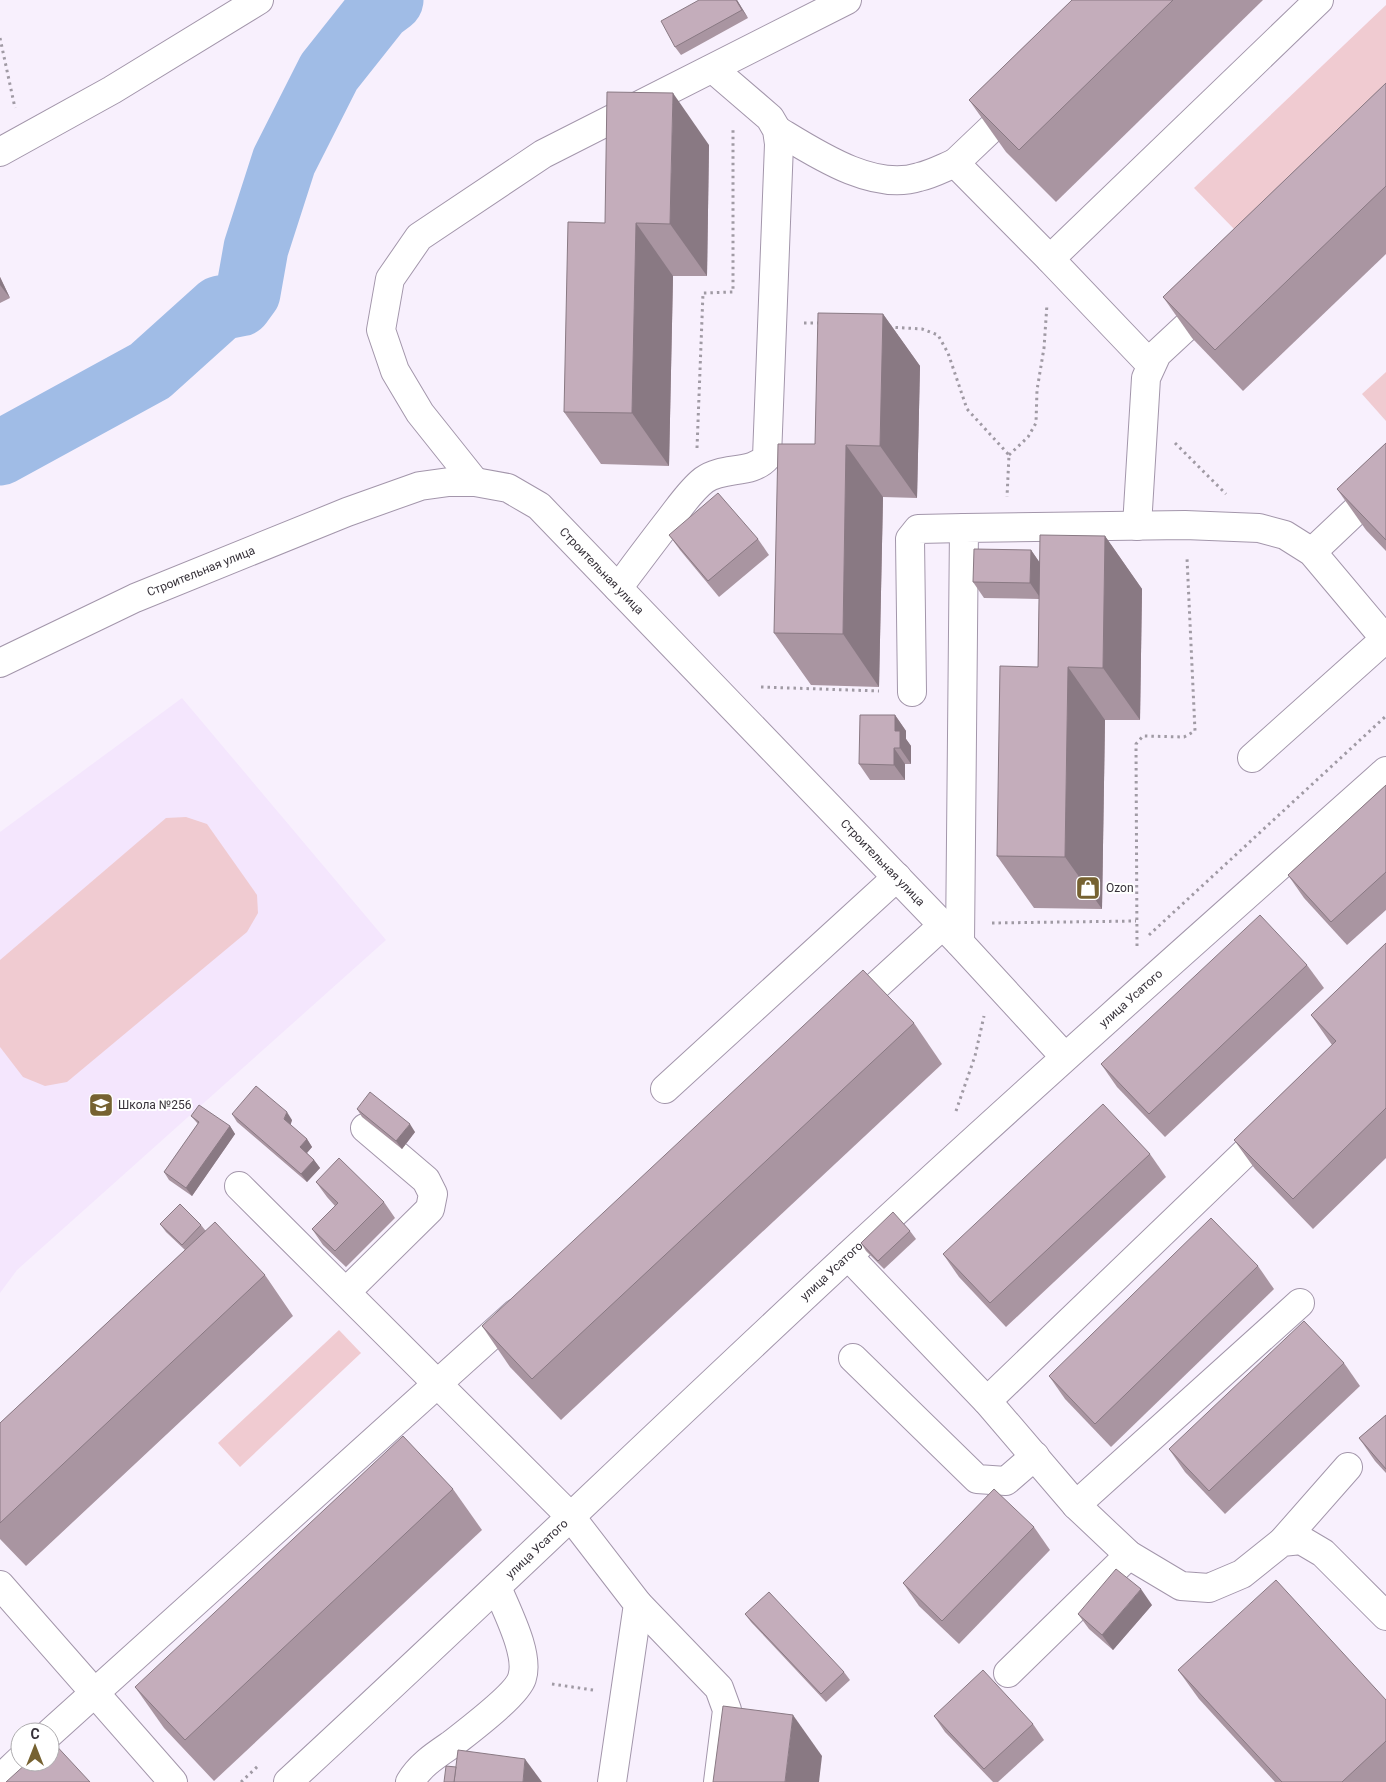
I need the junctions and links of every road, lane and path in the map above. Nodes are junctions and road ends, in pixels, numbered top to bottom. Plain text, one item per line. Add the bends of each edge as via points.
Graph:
1 (259, 0) edge
2 (847, 0) edge
3 (1319, 0) edge
4 (0, 38) edge
5 (713, 69) junction
6 (734, 87) junction
7 (1034, 88) edge
8 (777, 130) junction
9 (11, 146) edge
10 (955, 163) junction
11 (1050, 259) junction
12 (1229, 286) edge
13 (772, 321) junction
14 (828, 324) edge
15 (884, 327) edge
16 (1151, 365) junction
17 (1144, 411) junction
18 (697, 452) dead end
19 (1008, 455) junction
20 (475, 482) junction
21 (1386, 482) edge
22 (1185, 525) junction
23 (1137, 526) junction
24 (1006, 527) junction
25 (964, 528) junction
26 (1260, 528) junction
27 (1312, 552) junction
28 (618, 588) junction
29 (1386, 639) edge
30 (0, 663) edge
31 (715, 686) junction
32 (912, 692) joint
33 (1386, 716) edge
34 (1252, 758) dead end
35 (1386, 771) edge
36 (897, 877) junction
37 (1136, 922) junction
38 (954, 930) junction
39 (1137, 946) junction
40 (1130, 953) dead end
41 (991, 976) junction
42 (833, 1025) edge
43 (1064, 1056) junction
44 (666, 1089) dead end
45 (1292, 1108) edge
46 (955, 1116) dead end
47 (365, 1128) dead end
48 (239, 1186) dead end
49 (848, 1256) junction
50 (346, 1292) junction
51 (532, 1298) edge
52 (1300, 1303) dead end
53 (853, 1358) dead end
54 (436, 1385) junction
55 (987, 1401) junction
56 (1035, 1456) junction
57 (1348, 1467) dead end
58 (1076, 1505) junction
59 (571, 1517) junction
60 (1282, 1542) junction
61 (1129, 1555) junction
62 (0, 1585) edge
63 (497, 1587) junction
64 (638, 1604) junction
65 (1386, 1616) edge
66 (1008, 1673) dead end
67 (522, 1679) junction
68 (94, 1692) junction
69 (625, 1695) junction
70 (60, 1724) edge
71 (10, 1769) edge
72 (0, 1778) edge
73 (173, 1782) edge
74 (288, 1782) edge
75 (410, 1782) edge
76 (612, 1782) edge
77 (718, 1782) edge

1 - 9 street via 112,90
2 - 5 street
3 - 11 street
4 - 9 path
5 - 6 street
5 - 20 street via 543,154 419,237 390,279 381,330 395,371 420,413
6 - 8 street via 770,118
6 - 18 path via 733,292 703,294
7 - 10 street
8 - 10 street via 859,175 918,178
8 - 13 street
10 - 11 street
11 - 16 street
11 - 19 path via 1036,423 1028,438
12 - 16 street via 1157,354
13 - 14 path
13 - 28 street via 767,457 762,463 718,472 704,480
15 - 19 path via 922,329 938,335 948,353 967,409
16 - 17 street via 1146,378
17 - 23 street
17 - 26 path
19 - 24 path
20 - 28 street, Строительная улица via 508,488 539,506
20 - 30 street, Строительная улица via 420,486 346,512 135,598
21 - 27 street
22 - 23 street
22 - 26 street
22 - 37 path via 1195,731 1184,737 1143,736 1136,744
23 - 24 street
24 - 25 street
25 - 32 street via 918,529 910,539
25 - 38 street
26 - 27 street via 1285,536
27 - 29 street
28 - 31 street, Строительная улица
29 - 34 street
31 - 32 path
31 - 36 street, Строительная улица
33 - 39 path
35 - 43 street, улица Усатого
36 - 38 street, Строительная улица
36 - 44 street
37 - 38 path
37 - 39 path
38 - 41 street, Строительная улица
38 - 42 street
39 - 40 path
41 - 43 street, Строительная улица
41 - 46 path via 975,1056
43 - 49 street, улица Усатого
45 - 55 street
47 - 50 street via 426,1180 432,1194 430,1209
48 - 50 street
49 - 55 street
49 - 59 street, улица Усатого
50 - 54 street
51 - 54 street
52 - 58 street
53 - 56 street via 976,1479 1006,1481
54 - 59 street
54 - 68 street
55 - 56 street
56 - 58 street
57 - 60 street
58 - 61 street
59 - 63 street, улица Усатого
59 - 64 street
60 - 61 street via 1242,1574 1210,1588 1180,1586
60 - 65 street via 1301,1540 1323,1553
61 - 66 street
62 - 68 street
63 - 67 street via 520,1647 524,1665
63 - 74 street, улица Усатого
64 - 69 street
64 - 77 street via 720,1688 727,1710
67 - 69 path
67 - 75 street via 475,1726 417,1770
68 - 70 street
68 - 73 street
69 - 76 street
71 - 72 street

